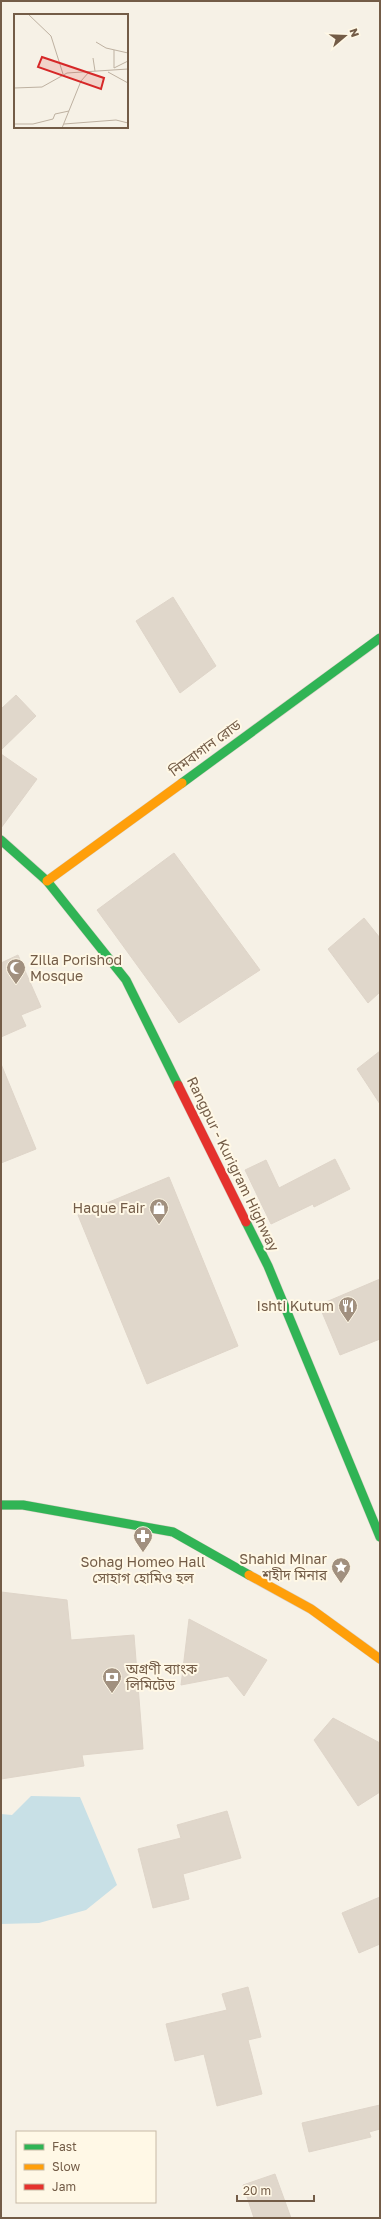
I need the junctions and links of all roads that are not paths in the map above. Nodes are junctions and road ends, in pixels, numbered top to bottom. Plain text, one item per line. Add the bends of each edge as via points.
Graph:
1 (380, 638) edge
2 (1, 840) edge
3 (47, 881) junction
4 (1, 1505) edge
5 (380, 1537) edge
6 (380, 1659) edge

1 - 3 main road, নিমবাগান রোড
2 - 3 main road, Rangpur - Kurigram Highway
3 - 5 main road, Rangpur - Kurigram Highway via 126,980 268,1266
4 - 6 main road via 23,1505 174,1532 311,1609

